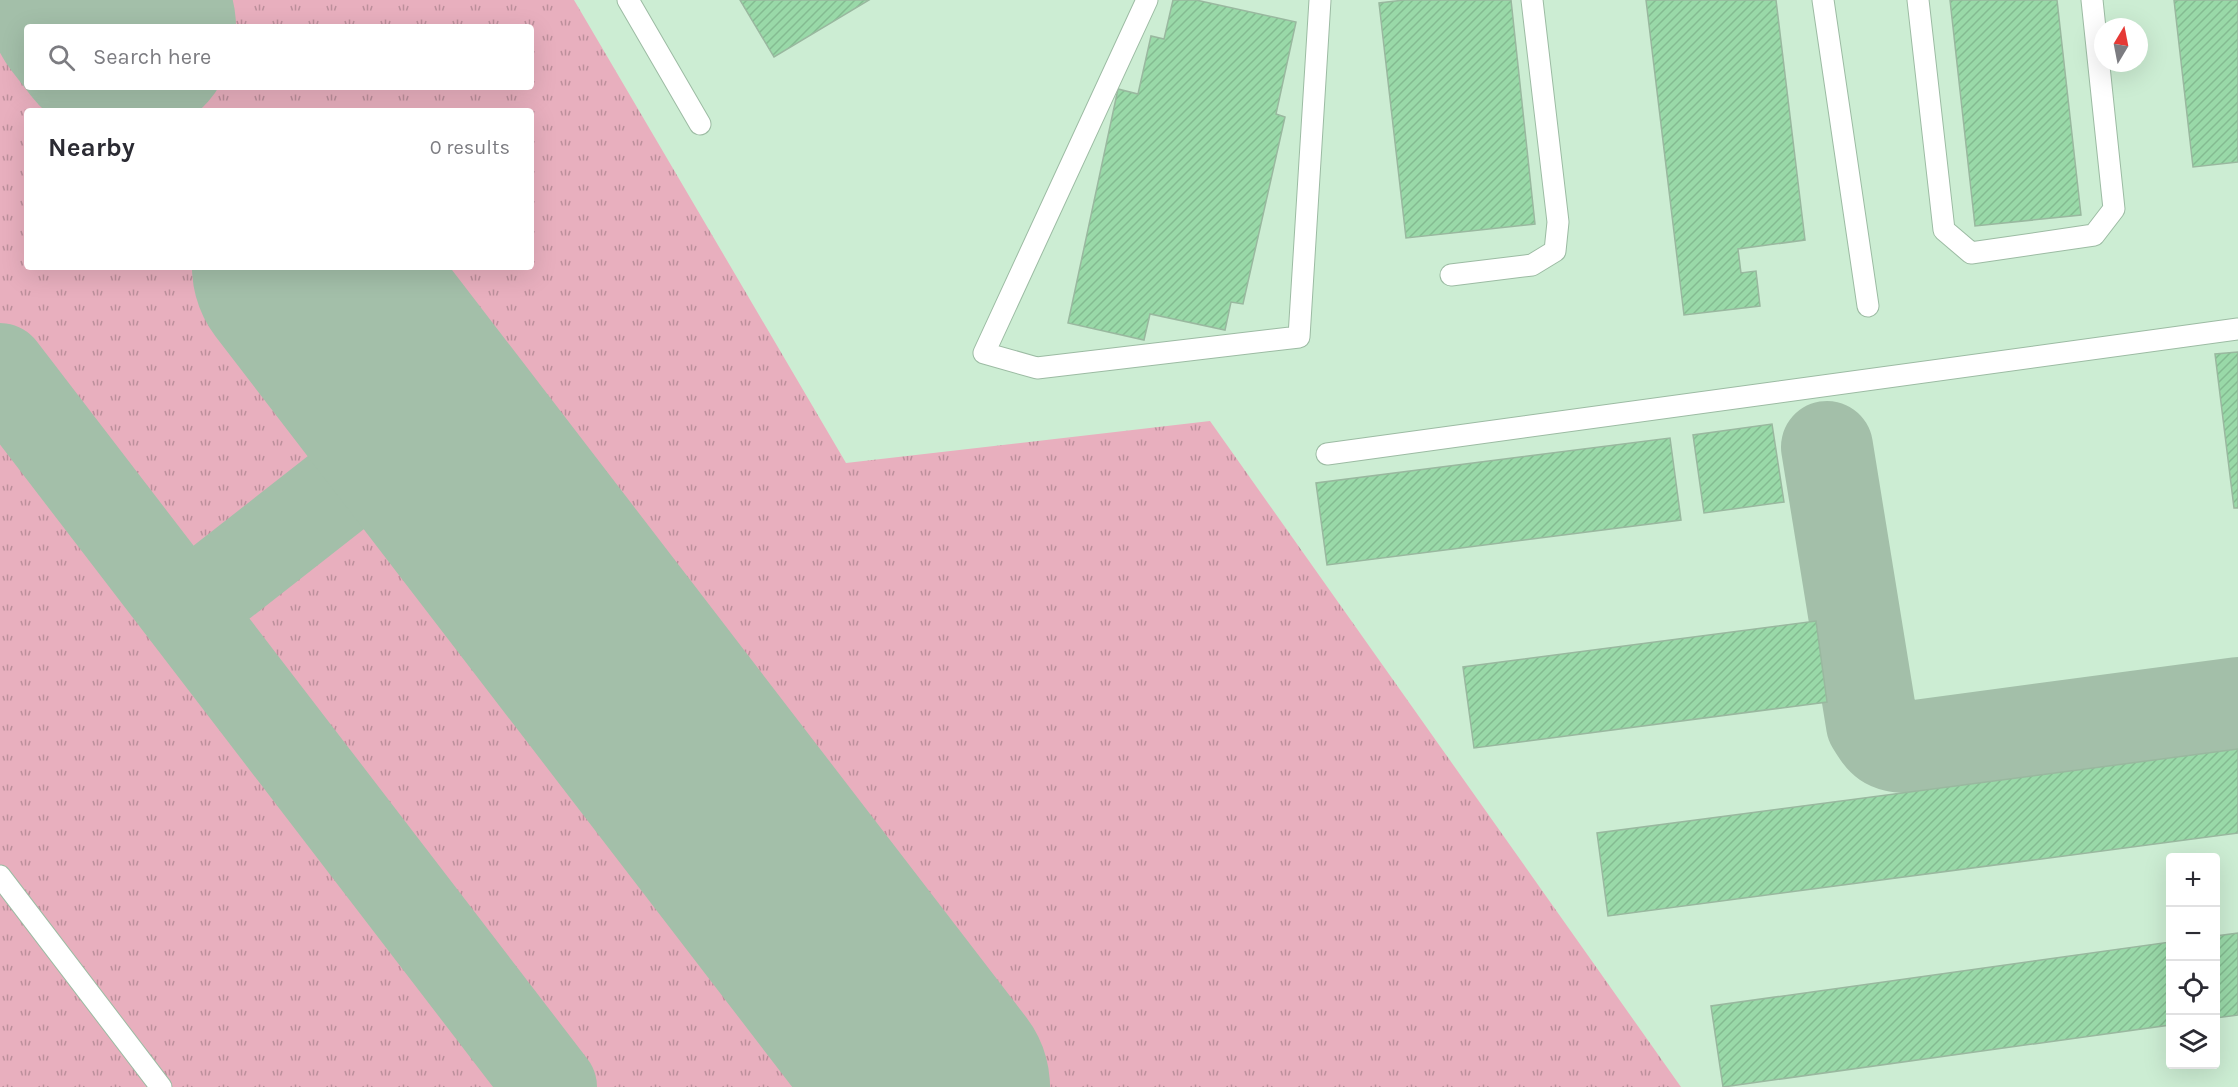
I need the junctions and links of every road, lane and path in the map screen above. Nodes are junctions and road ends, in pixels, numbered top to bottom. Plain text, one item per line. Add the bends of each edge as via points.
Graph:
1 (628, 0) edge
2 (1147, 0) edge
3 (1320, 0) edge
4 (1532, 0) edge
5 (1823, 0) edge
6 (1918, 0) edge
7 (2092, 0) edge
8 (699, 124) dead end
9 (1450, 275) dead end
10 (1868, 306) dead end
11 (2238, 329) edge
12 (1328, 454) dead end
13 (0, 876) edge
14 (161, 1087) edge

1 - 8 lane
2 - 3 lane via 984,353 1037,368 1299,337
4 - 9 lane via 1558,222 1555,251 1532,266
5 - 10 lane
6 - 7 lane via 1944,230 1971,253 2094,235 2114,209
11 - 12 lane
13 - 14 lane

